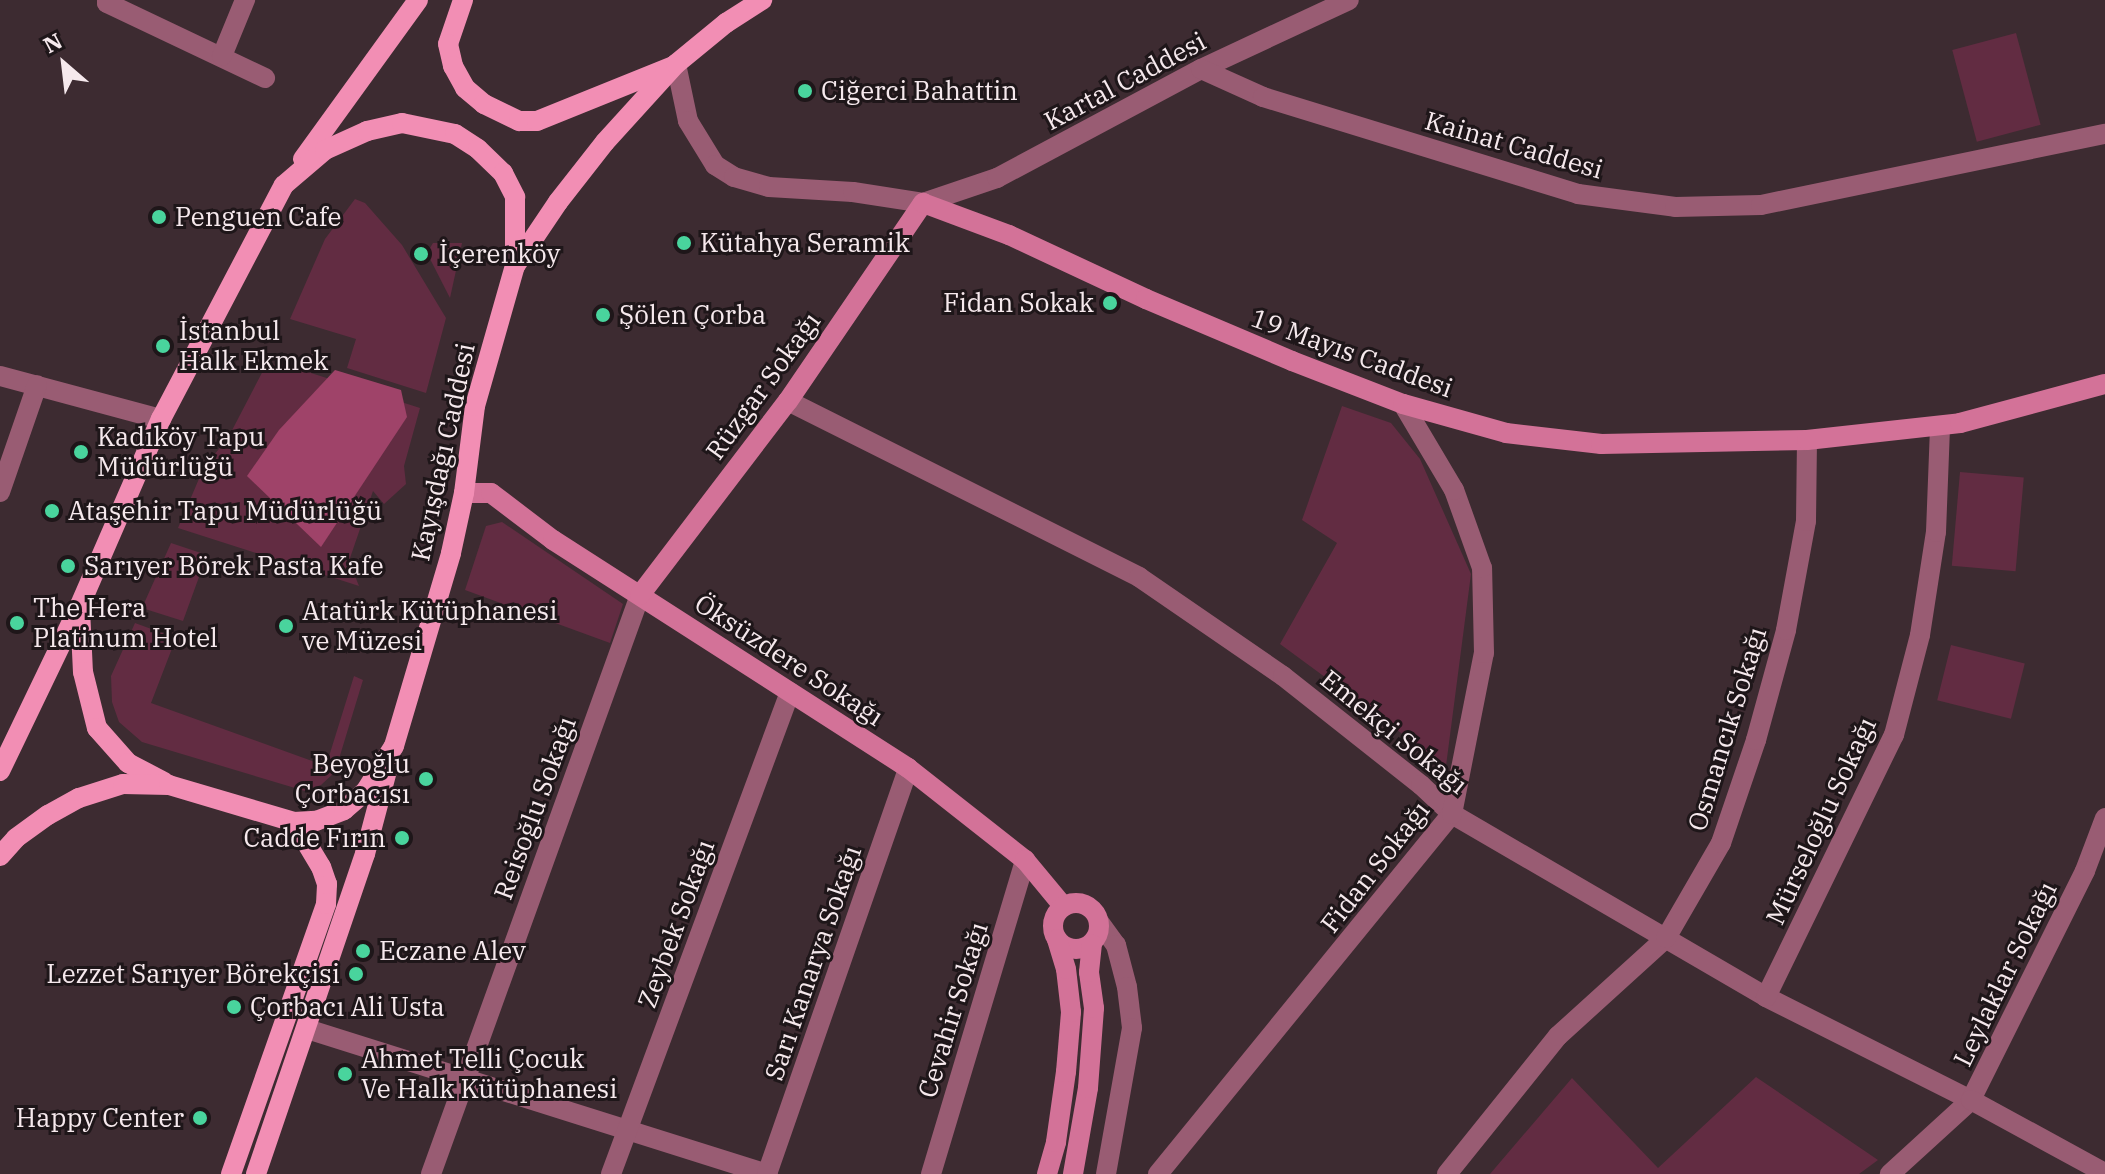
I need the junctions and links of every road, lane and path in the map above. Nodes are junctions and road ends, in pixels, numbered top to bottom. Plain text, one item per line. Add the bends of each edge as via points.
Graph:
1 (107, 0) edge
2 (245, 0) edge
3 (418, 0) edge
4 (463, 0) edge
5 (762, 0) edge
6 (1349, 0) edge
7 (222, 56) junction
8 (676, 64) junction
9 (1201, 69) junction
10 (265, 78) dead end
11 (2105, 134) edge
12 (284, 185) junction
13 (923, 203) junction
14 (515, 266) junction
15 (0, 376) edge
16 (2105, 384) edge
17 (37, 385) junction
18 (788, 401) junction
19 (1403, 404) junction
20 (161, 419) junction
21 (1940, 426) junction
22 (1807, 440) junction
23 (0, 492) edge
24 (464, 493) junction
25 (640, 595) junction
26 (80, 605) junction
27 (790, 692) junction
28 (394, 746) junction
29 (908, 768) junction
30 (0, 771) edge
31 (169, 785) junction
32 (1452, 814) junction
33 (2105, 818) edge
34 (294, 822) junction
35 (0, 856) edge
36 (1025, 860) junction
37 (2095, 870) edge
38 (1063, 906) junction
39 (1099, 922) junction
40 (1666, 938) junction
41 (1057, 939) junction
42 (1092, 944) junction
43 (1766, 997) junction
44 (307, 1029) junction
45 (465, 1079) junction
46 (1971, 1100) junction
47 (628, 1130) junction
48 (2105, 1173) edge
49 (231, 1174) edge
50 (256, 1174) edge
51 (431, 1174) edge
52 (611, 1174) edge
53 (768, 1174) edge
54 (931, 1174) edge
55 (1047, 1174) edge
56 (1073, 1174) edge
57 (1106, 1174) edge
58 (1158, 1174) edge
59 (1447, 1174) edge
60 (1890, 1174) edge

1 - 7 street
2 - 7 street
3 - 12 main road
4 - 8 main road via 448,44 453,66 465,88 484,104 519,121 537,121
5 - 8 main road, Kayışdağı Caddesi
6 - 9 street, Kartal Caddesi
7 - 10 street
8 - 13 street, 19 Mayıs Caddesi via 688,121 715,165 734,177 769,187
8 - 14 main road, Kayışdağı Caddesi via 605,142
9 - 11 street, Kainat Caddesi via 1263,97 1578,194 1675,207 1761,205
9 - 13 street, Kartal Caddesi via 997,178
12 - 14 main road via 325,150 367,131 402,123 455,134 503,173 515,197
12 - 20 main road
13 - 18 street, Rüzgar Sokağı
13 - 19 street, 19 Mayıs Caddesi
14 - 24 main road, Kayışdağı Caddesi via 475,406
15 - 17 street
16 - 21 street, 19 Mayıs Caddesi
17 - 20 street
17 - 23 street
18 - 25 street, Rüzgar Sokağı
18 - 32 street, Emekçi Sokağı via 1139,577 1283,676
19 - 22 street, 19 Mayıs Caddesi via 1506,433 1601,444
19 - 32 street, Fidan Sokağı via 1454,490 1482,568 1484,653
20 - 26 main road
21 - 22 street, 19 Mayıs Caddesi
21 - 43 street, Mürseloğlu Sokağı via 1936,532 1920,635 1894,735
22 - 40 street, Osmancık Sokağı via 1806,521 1786,630 1756,740 1721,843
24 - 25 street, Öksüzdere Sokağı via 491,493
24 - 28 main road, Kayışdağı Caddesi
25 - 27 street, Öksüzdere Sokağı
25 - 45 street, Reisoğlu Sokağı
26 - 30 main road
26 - 31 main road, Kayışdağı Caddesi via 83,672 97,728 128,763
27 - 29 street, Öksüzdere Sokağı
27 - 47 street, Zeybek Sokağı
28 - 34 main road, Kayışdağı Caddesi via 365,792 344,810 316,821
28 - 44 main road via 365,854
29 - 36 street, Öksüzdere Sokağı
29 - 53 street, Sarı Kanarya Sokağı
31 - 34 main road, Kayışdağı Caddesi
31 - 35 main road, Kayışdağı Caddesi via 123,784 79,798 27,830
32 - 40 street, Emekçi Sokağı
32 - 58 street, Fidan Sokağı
33 - 37 street, Leylaklar Sokağı
34 - 49 main road via 321,867 326,904
36 - 38 street, Öksüzdere Sokağı
36 - 54 street, Cevahir Sokağı
37 - 46 street, Leylaklar Sokağı
38 - 39 street via 1085,904
38 - 41 street via 1052,925
39 - 42 street
39 - 57 street via 1116,945 1132,1028
40 - 43 street, Emekçi Sokağı
40 - 59 street, Osmancık Sokağı via 1558,1036
41 - 42 street via 1077,950
41 - 55 street via 1071,1012
42 - 56 street via 1088,1088
43 - 46 street, Emekçi Sokağı
44 - 45 street
44 - 50 main road
45 - 47 street
45 - 51 street, Reisoğlu Sokağı
46 - 48 street, Leylaklar Sokağı
46 - 60 street
47 - 52 street, Zeybek Sokağı
47 - 53 street

